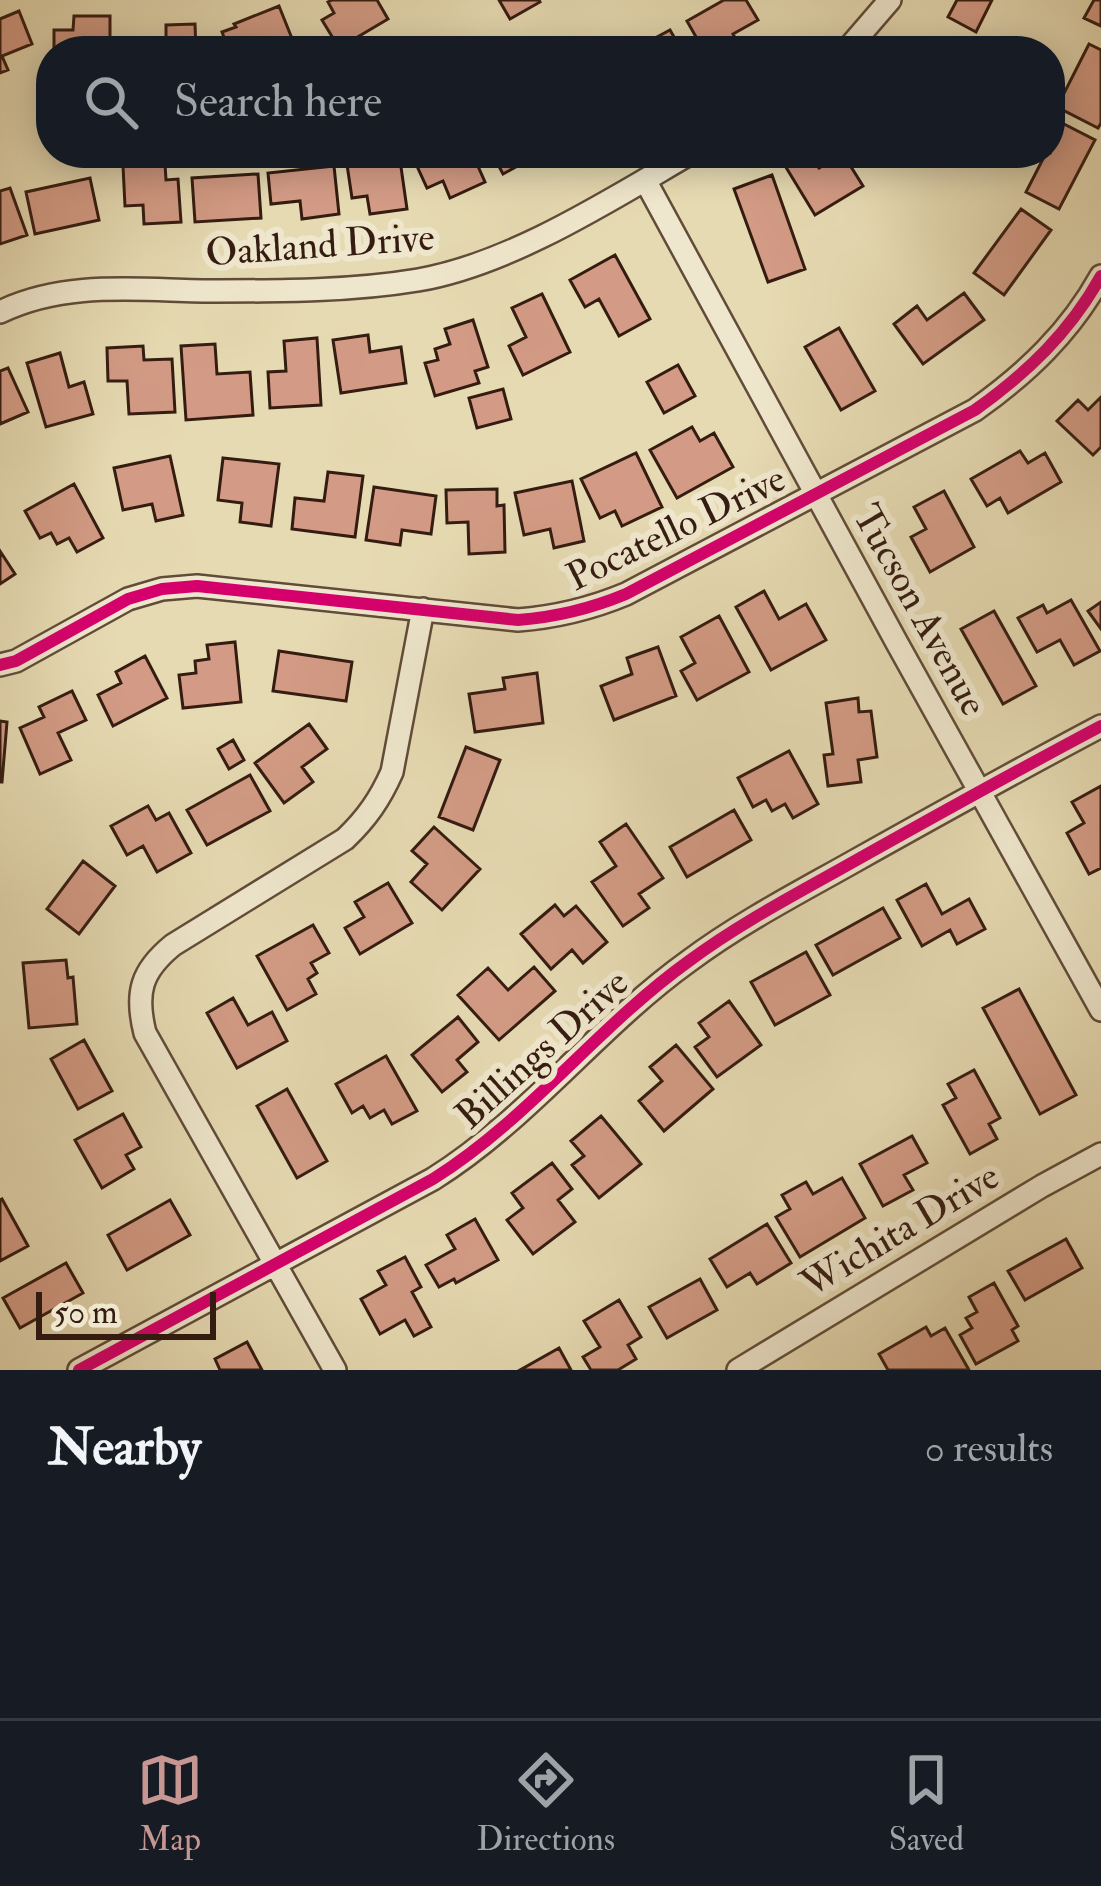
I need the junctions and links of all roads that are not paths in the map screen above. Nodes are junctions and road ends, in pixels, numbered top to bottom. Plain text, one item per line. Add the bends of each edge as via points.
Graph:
1 (890, 0) edge
2 (859, 36) edge
3 (665, 168) edge
4 (645, 180) junction
5 (1101, 276) edge
6 (0, 312) edge
7 (816, 494) junction
8 (423, 609) junction
9 (0, 665) edge
10 (1101, 726) edge
11 (979, 791) junction
12 (1101, 1010) edge
13 (1101, 1154) edge
14 (276, 1264) junction
15 (80, 1370) edge
16 (334, 1370) edge
17 (738, 1370) edge

1 - 2 street
3 - 4 street, Oakland Drive
4 - 6 street, Oakland Drive via 536,238 434,276 333,288 62,292
4 - 7 street, Tucson Avenue
5 - 7 street, Pocatello Drive via 1074,319 1012,384
7 - 8 street, Pocatello Drive via 592,608 518,620
7 - 11 street, Tucson Avenue
8 - 9 street, Pocatello Drive via 236,588 162,589
8 - 14 street via 392,772 365,820 173,944 140,993 145,1033
10 - 11 street, Billings Drive
11 - 12 street, Tucson Avenue
11 - 14 street, Billings Drive via 690,960 471,1155
13 - 17 street, Wichita Drive
14 - 15 street, Billings Drive
14 - 16 street

